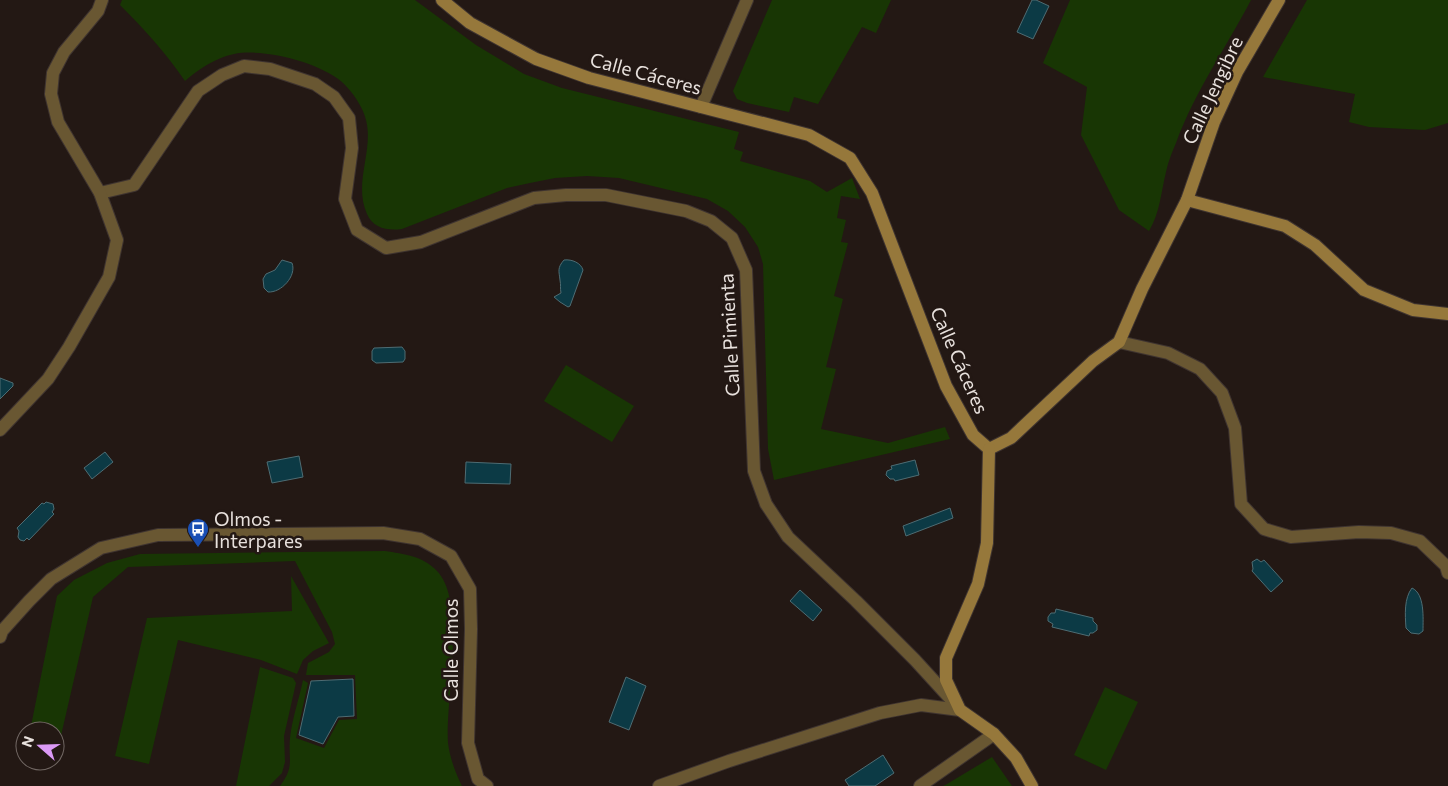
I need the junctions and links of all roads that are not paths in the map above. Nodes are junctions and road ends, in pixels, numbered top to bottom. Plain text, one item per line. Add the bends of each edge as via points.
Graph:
1 (102, 0) edge
2 (442, 0) edge
3 (747, 0) edge
4 (1279, 0) edge
5 (701, 107) junction
6 (100, 193) junction
7 (1187, 200) junction
8 (1448, 314) edge
9 (1118, 342) junction
10 (0, 430) edge
11 (989, 449) junction
12 (1448, 573) edge
13 (0, 637) edge
14 (960, 710) junction
15 (994, 734) junction
16 (487, 786) edge
17 (659, 786) edge
18 (920, 786) edge
19 (1032, 786) edge

1 - 6 street via 98,11 64,52 53,73 51,94 58,122
2 - 5 main road, Calle Cáceres via 470,23 536,59 589,78
3 - 5 street
4 - 7 main road, Calle Jengibre via 1237,72 1214,122
5 - 11 main road, Calle Cáceres via 809,135 850,158 872,193 946,386 973,435
6 - 10 street via 117,240 109,277 48,379
6 - 14 street, Calle Pimienta via 134,185 198,91 222,75 244,66 270,70 315,84 334,97 349,118 352,148 345,199 357,230 386,248 421,242 534,198 566,195 606,195 686,211 711,220 732,238 746,270 754,471 766,504 788,537 915,660
7 - 8 main road via 1285,226 1315,245 1364,290 1413,310
7 - 9 main road, Calle Jengibre
9 - 11 main road via 1011,438
9 - 12 street via 1168,353 1200,369 1222,392 1235,428 1241,504 1264,529 1291,537 1391,533 1420,541 1446,566
11 - 14 main road via 985,551 978,584 946,658 946,680
13 - 16 street, Calle Olmos via 51,579 101,548 130,541 158,535 383,533 420,539 451,556 470,590 468,743 478,779
14 - 15 main road
14 - 17 street via 921,705 880,713
15 - 18 street
15 - 19 main road via 1016,758

